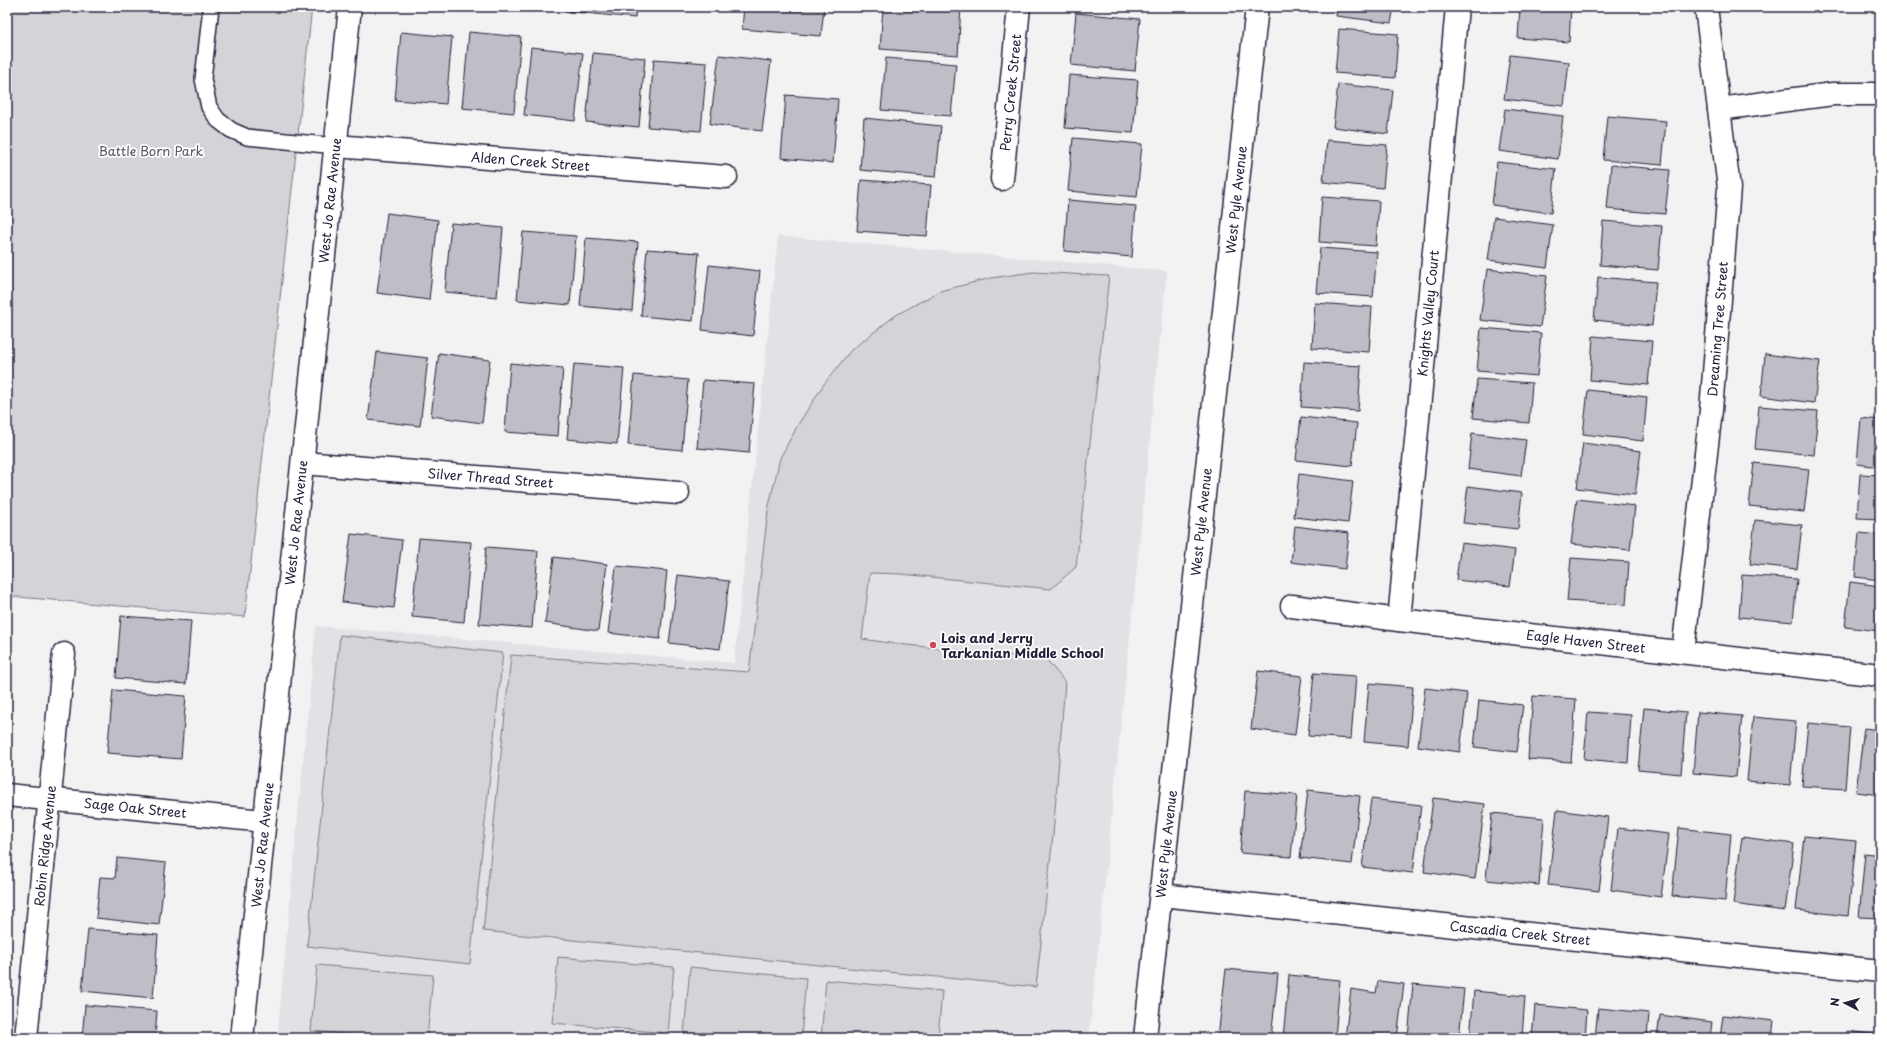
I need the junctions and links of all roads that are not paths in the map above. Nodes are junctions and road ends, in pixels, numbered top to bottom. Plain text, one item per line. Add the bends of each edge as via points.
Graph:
1 (211, 7) edge
2 (350, 7) edge
3 (1019, 7) edge
4 (1257, 7) edge
5 (1457, 7) edge
6 (1706, 7) edge
7 (1880, 94) edge
8 (1719, 109) junction
9 (336, 146) junction
10 (726, 177) dead end
11 (1002, 179) dead end
12 (303, 463) junction
13 (678, 493) dead end
14 (1292, 606) dead end
15 (1399, 620) junction
16 (1683, 652) junction
17 (64, 654) dead end
18 (1880, 675) edge
19 (7, 795) edge
20 (50, 799) junction
21 (264, 821) junction
22 (1161, 895) junction
23 (1880, 971) edge
24 (26, 1038) edge
25 (242, 1038) edge
26 (1145, 1038) edge

1 - 9 lane via 203,80 209,107 218,120 231,130 247,137
2 - 9 street, West Jo Rae Avenue
3 - 11 street, Perry Creek Street
4 - 22 street, West Pyle Avenue
5 - 15 street, Knights Valley Court
6 - 8 street, Dreaming Tree Street
7 - 8 street via 1833,94
8 - 16 street, Dreaming Tree Street via 1728,188 1711,410
9 - 10 street, Alden Creek Street
9 - 12 street, West Jo Rae Avenue
12 - 13 street, Silver Thread Street
12 - 21 street, West Jo Rae Avenue
14 - 15 street, Eagle Haven Street
15 - 16 street, Eagle Haven Street
16 - 18 street, Eagle Haven Street
17 - 20 street, Robin Ridge Avenue
19 - 20 street, Sage Oak Street
20 - 21 street, Sage Oak Street
20 - 24 street, Robin Ridge Avenue
21 - 25 street, West Jo Rae Avenue
22 - 23 street, Cascadia Creek Street
22 - 26 street, West Pyle Avenue

